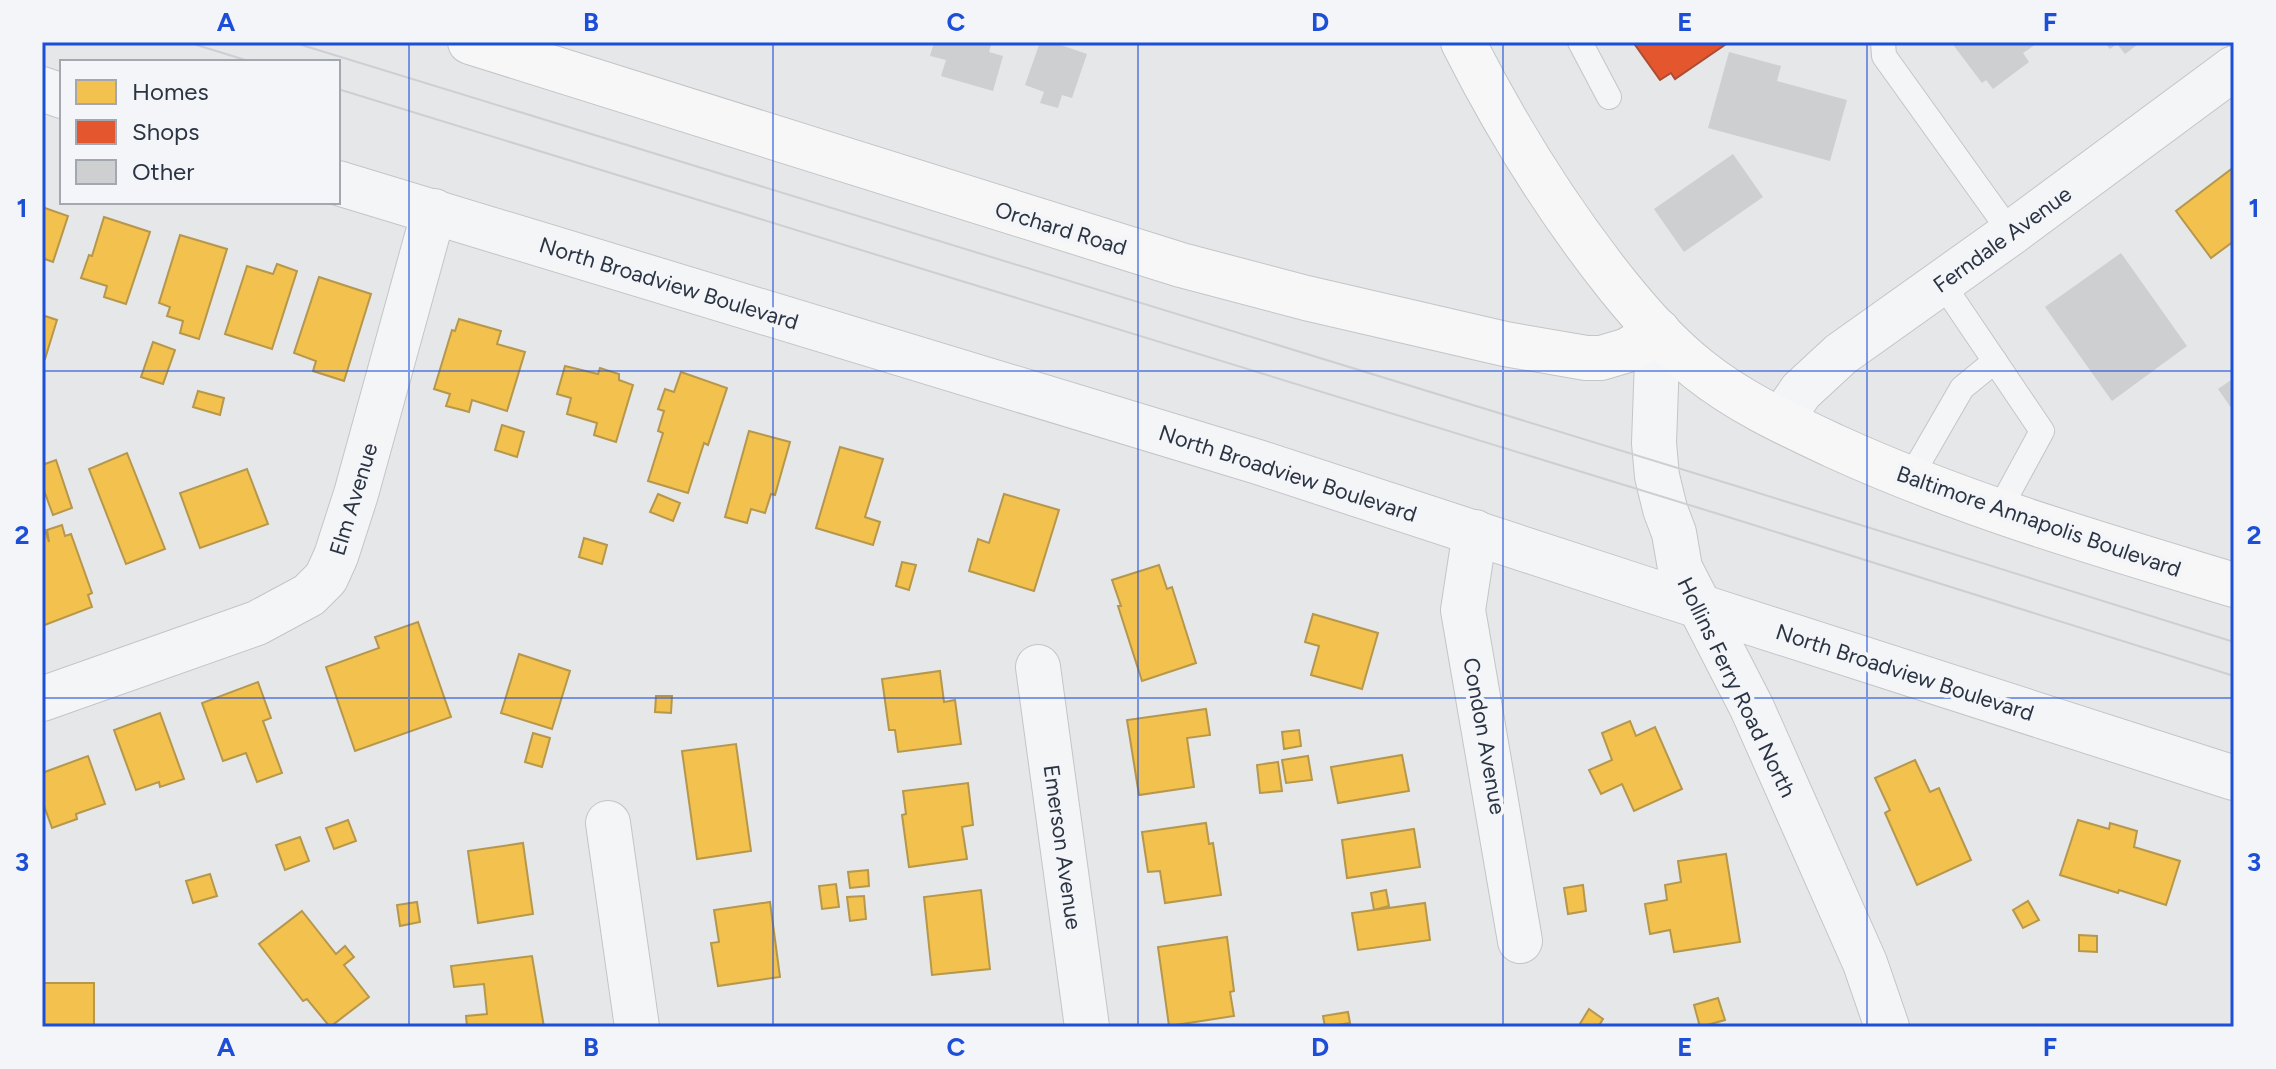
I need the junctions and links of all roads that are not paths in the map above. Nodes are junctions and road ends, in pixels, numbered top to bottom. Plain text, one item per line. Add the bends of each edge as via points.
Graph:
1 (470, 42) edge
2 (1463, 42) edge
3 (1580, 42) edge
4 (1883, 42) edge
5 (2234, 68) edge
6 (1609, 97) dead end
7 (340, 184) edge
8 (434, 211) junction
9 (2011, 233) junction
10 (1942, 283) junction
11 (1658, 331) junction
12 (1995, 361) junction
13 (1781, 420) junction
14 (1910, 478) junction
15 (1998, 512) junction
16 (1475, 532) junction
17 (2234, 585) edge
18 (1700, 606) junction
19 (1038, 667) dead end
20 (42, 699) edge
21 (2234, 778) edge
22 (608, 823) dead end
23 (1520, 941) dead end
24 (637, 1027) edge
25 (1087, 1027) edge
26 (1887, 1027) edge

1 - 11 street, Orchard Road via 1138,252 1306,298 1586,358 1628,350
2 - 11 street, Baltimore Annapolis Boulevard via 1508,129 1554,201
3 - 6 lane
4 - 9 lane via 1884,56
5 - 9 street, Ferndale Avenue
7 - 8 street, North Broadview Boulevard
8 - 16 street, North Broadview Boulevard
8 - 20 street, Elm Avenue via 356,494 326,578 309,595 257,623
9 - 10 street, Ferndale Avenue
10 - 12 lane
10 - 13 street, Ferndale Avenue via 1825,367
11 - 13 street, Baltimore Annapolis Boulevard via 1721,387
11 - 18 street, Hollins Ferry Road North via 1657,476 1680,568
12 - 14 lane via 1962,388
12 - 15 lane via 2042,431
13 - 14 street, Baltimore Annapolis Boulevard
14 - 15 street, Baltimore Annapolis Boulevard
15 - 17 street, Baltimore Annapolis Boulevard
16 - 18 street, North Broadview Boulevard
16 - 23 street, Condon Avenue via 1463,610
18 - 21 street, North Broadview Boulevard
18 - 26 street, Hollins Ferry Road North via 1758,722 1865,963
19 - 25 street, Emerson Avenue
22 - 24 street

